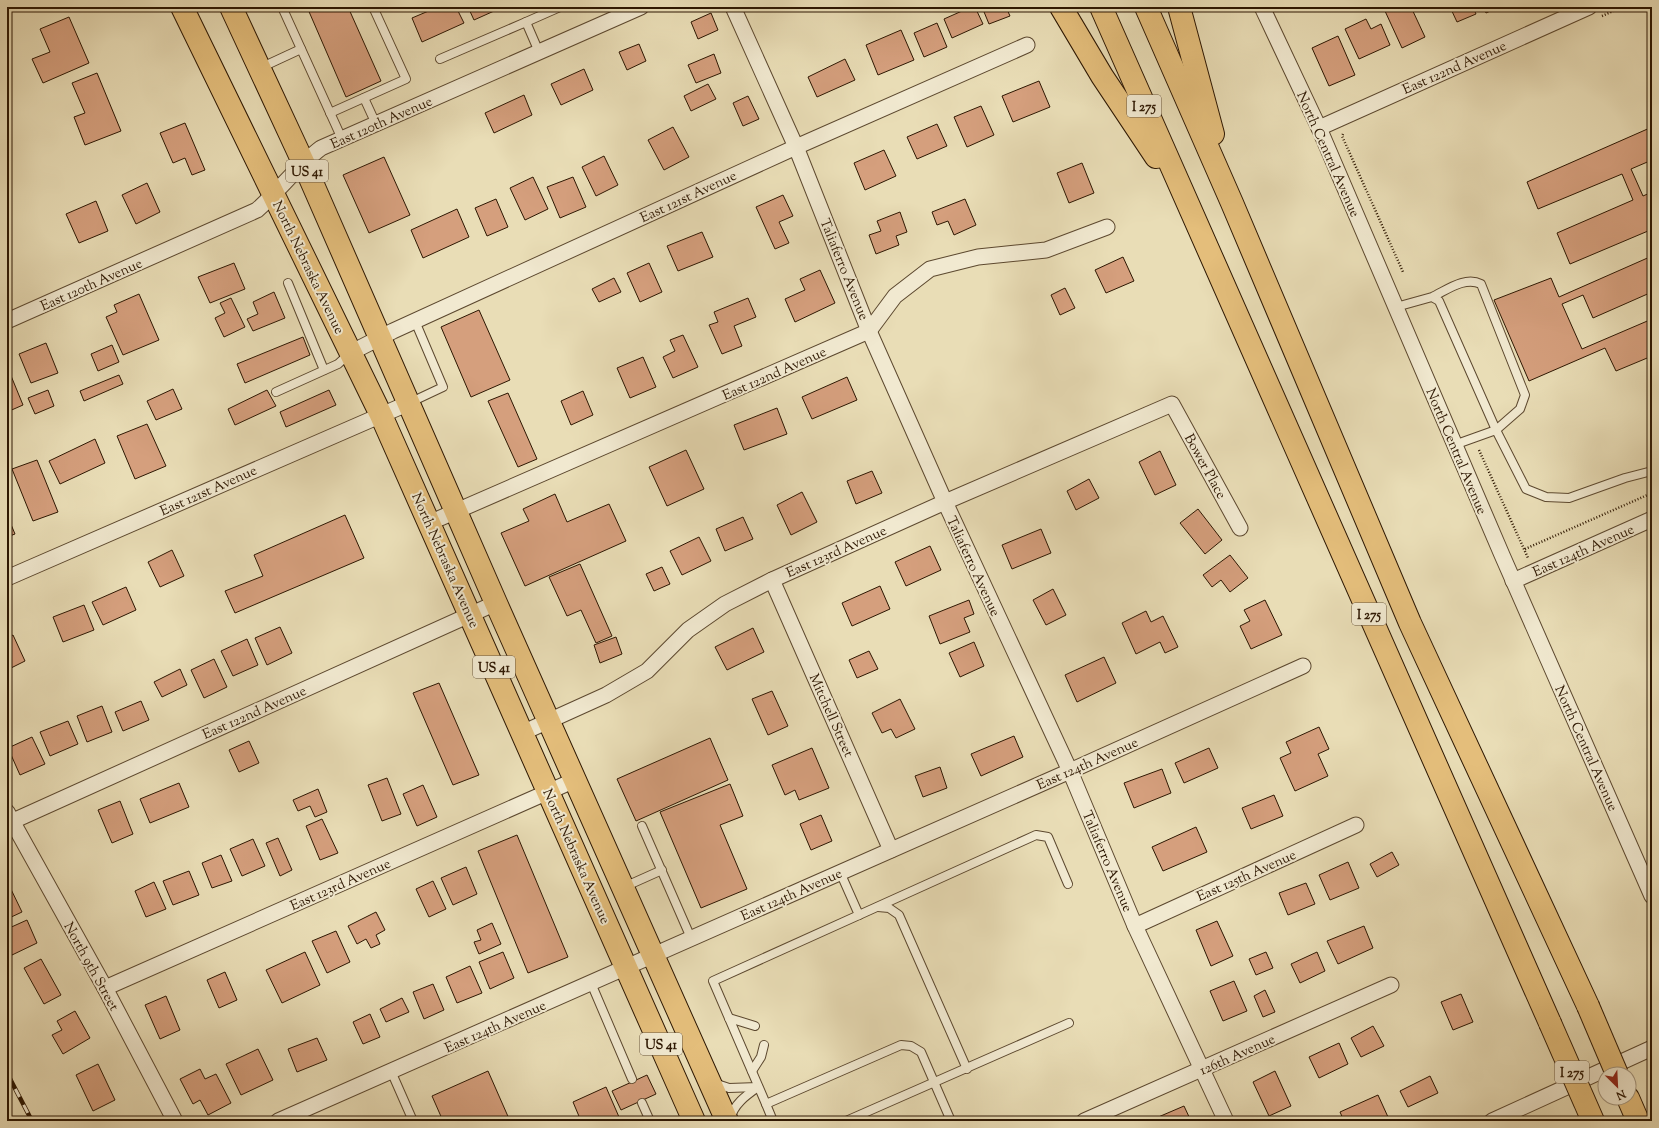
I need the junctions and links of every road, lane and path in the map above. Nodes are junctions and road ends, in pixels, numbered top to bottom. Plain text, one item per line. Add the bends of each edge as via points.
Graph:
1 (182, 7) edge
2 (231, 7) edge
3 (282, 7) edge
4 (373, 7) edge
5 (560, 7) edge
6 (641, 7) edge
7 (733, 7) edge
8 (1061, 7) edge
9 (1101, 7) edge
10 (1146, 7) edge
11 (1179, 7) edge
12 (1262, 7) edge
13 (1622, 7) edge
14 (1595, 12) edge
15 (526, 22) junction
16 (1027, 45) dead end
17 (301, 49) junction
18 (539, 52) junction
19 (440, 59) dead end
20 (260, 68) junction
21 (364, 98) junction
22 (330, 113) junction
23 (376, 124) junction
24 (1319, 128) junction
25 (1346, 130) dead end
26 (342, 139) junction
27 (796, 147) junction
28 (303, 162) junction
29 (274, 195) junction
30 (1232, 203) junction
31 (1188, 204) junction
32 (1107, 228) dead end
33 (1403, 272) dead end
34 (288, 283) dead end
35 (1432, 297) junction
36 (1396, 307) junction
37 (7, 321) edge
38 (415, 321) junction
39 (870, 331) junction
40 (380, 337) junction
41 (352, 352) junction
42 (324, 370) junction
43 (276, 392) dead end
44 (410, 403) junction
45 (1172, 404) joint
46 (381, 415) junction
47 (1496, 430) junction
48 (1454, 445) junction
49 (1479, 450) dead end
50 (1652, 471) edge
51 (1652, 493) edge
52 (945, 502) junction
53 (456, 512) junction
54 (1652, 519) edge
55 (429, 523) junction
56 (1240, 528) dead end
57 (1525, 549) junction
58 (1528, 560) dead end
59 (7, 578) edge
60 (772, 580) junction
61 (1513, 581) junction
62 (496, 603) junction
63 (470, 614) junction
64 (1303, 666) dead end
65 (549, 720) junction
66 (522, 733) junction
67 (1070, 771) junction
68 (575, 780) junction
69 (548, 791) junction
70 (10, 816) edge
71 (1356, 825) dead end
72 (642, 826) dead end
73 (891, 850) junction
74 (662, 870) junction
75 (840, 872) junction
76 (1068, 884) dead end
77 (623, 887) junction
78 (1652, 896) edge
79 (877, 906) junction
80 (859, 915) junction
81 (1135, 926) junction
82 (691, 938) junction
83 (653, 955) junction
84 (627, 968) junction
85 (591, 983) junction
86 (1391, 985) dead end
87 (105, 988) junction
88 (729, 1018) junction
89 (1069, 1023) dead end
90 (755, 1026) dead end
91 (764, 1045) dead end
92 (1652, 1048) edge
93 (1614, 1066) edge
94 (967, 1068) junction
95 (1200, 1070) junction
96 (391, 1071) junction
97 (752, 1072) junction
98 (632, 1079) dead end
99 (709, 1081) junction
100 (935, 1083) junction
101 (758, 1087) junction
102 (642, 1103) dead end
103 (766, 1104) junction
104 (1631, 1106) edge
105 (175, 1121) edge
106 (278, 1121) edge
107 (413, 1121) edge
108 (650, 1121) edge
109 (694, 1121) edge
110 (727, 1121) edge
111 (731, 1121) edge
112 (773, 1121) edge
113 (846, 1121) edge
114 (951, 1121) edge
115 (1084, 1121) edge
116 (1226, 1121) edge
117 (1492, 1121) edge
118 (1593, 1121) edge
119 (1637, 1121) edge

1 - 29 main road, North Nebraska Avenue / US 41
2 - 20 main road, North Nebraska Avenue / US 41
3 - 17 lane
4 - 21 lane via 406,79
5 - 15 lane
6 - 18 street, East 120th Avenue
7 - 27 street, Taliaferro Avenue
8 - 31 main road via 1102,76
9 - 31 main road, I 275
10 - 30 main road, I 275
11 - 30 main road
12 - 24 street, North Central Avenue
13 - 14 path
14 - 24 street, East 122nd Avenue
15 - 18 lane
15 - 19 lane
16 - 27 street, East 121st Avenue
17 - 20 lane
17 - 22 lane
18 - 23 street, East 120th Avenue
20 - 28 main road, North Nebraska Avenue / US 41
21 - 22 lane
21 - 23 lane
22 - 26 lane
23 - 26 street, East 120th Avenue
24 - 36 street, North Central Avenue
25 - 33 path via 1342,136
26 - 28 street, East 120th Avenue via 321,148
27 - 38 street, East 121st Avenue
27 - 39 street, Taliaferro Avenue
28 - 29 street, East 120th Avenue
28 - 40 main road, North Nebraska Avenue / US 41
29 - 37 street, East 120th Avenue via 257,210
29 - 41 main road, North Nebraska Avenue / US 41
30 - 93 main road, I 275, bridge via 1410,623
31 - 118 main road, I 275, bridge
32 - 39 street via 1046,250 978,257 930,269 895,296
34 - 42 lane
35 - 36 lane
35 - 47 lane via 1440,301 1449,319
35 - 47 lane via 1473,280 1481,284 1525,395 1520,409
36 - 48 street, North Central Avenue
38 - 40 street, East 121st Avenue
38 - 44 lane via 443,387
39 - 52 street, Taliaferro Avenue
39 - 53 street, East 122nd Avenue
40 - 41 street, East 121st Avenue
40 - 44 main road, North Nebraska Avenue / US 41
41 - 42 lane via 338,364
41 - 46 main road, North Nebraska Avenue / US 41
42 - 43 lane
44 - 46 street, East 121st Avenue
44 - 53 main road, North Nebraska Avenue / US 41
45 - 52 street, East 123rd Avenue
45 - 56 street, Bower Place
46 - 55 main road, North Nebraska Avenue / US 41
46 - 59 street, East 121st Avenue
47 - 48 lane
47 - 50 lane via 1526,489 1546,497 1579,496 1625,478
48 - 61 street, North Central Avenue
49 - 57 path
51 - 57 path
52 - 60 street, East 123rd Avenue
52 - 67 street, Taliaferro Avenue
53 - 55 street, East 122nd Avenue
53 - 62 main road, North Nebraska Avenue / US 41
54 - 61 street, East 124th Avenue
55 - 63 main road, North Nebraska Avenue / US 41
57 - 58 path
60 - 65 street, East 123rd Avenue via 724,604 688,630 647,671 606,695
60 - 73 street, Mitchell Street
61 - 78 street, North Central Avenue
62 - 63 street, East 122nd Avenue
62 - 65 main road, North Nebraska Avenue / US 41
63 - 66 main road, North Nebraska Avenue / US 41
63 - 70 street, East 122nd Avenue
64 - 67 street, East 124th Avenue
65 - 66 street, East 123rd Avenue
65 - 68 main road, North Nebraska Avenue / US 41
66 - 69 main road, North Nebraska Avenue / US 41
67 - 73 street, East 124th Avenue
67 - 81 street, Taliaferro Avenue
68 - 69 street, East 123rd Avenue
68 - 77 main road, North Nebraska Avenue / US 41
69 - 84 main road, North Nebraska Avenue / US 41
69 - 87 street, East 123rd Avenue
70 - 87 street, North 9th Street
71 - 81 street, East 125th Avenue
72 - 74 lane
73 - 75 street, East 124th Avenue
74 - 77 lane
74 - 82 lane
75 - 80 lane
75 - 82 street, East 124th Avenue
76 - 79 lane via 1048,837 1036,835
77 - 83 main road, North Nebraska Avenue / US 41
79 - 80 lane
79 - 94 lane via 889,908 899,915
80 - 88 lane via 713,981
81 - 95 street, Taliaferro Avenue
82 - 83 street, East 124th Avenue
83 - 84 street, East 124th Avenue
83 - 99 main road, North Nebraska Avenue / US 41
84 - 85 street, East 124th Avenue
84 - 109 main road, North Nebraska Avenue / US 41
85 - 96 street, East 124th Avenue
85 - 98 lane
86 - 95 street, 126th Avenue
87 - 105 street, North 9th Street
88 - 90 lane
88 - 97 lane
89 - 94 lane
91 - 97 lane via 761,1057
92 - 117 street
94 - 100 lane
95 - 115 street, 126th Avenue
95 - 116 street, Taliaferro Avenue
96 - 106 street, East 124th Avenue
96 - 107 lane
97 - 101 lane
99 - 101 lane via 729,1088
99 - 110 main road, North Nebraska Avenue / US 41
100 - 103 lane via 921,1052 911,1046 901,1045
100 - 113 lane
100 - 114 lane
101 - 103 lane
101 - 111 lane via 736,1106
102 - 108 lane
103 - 112 lane
104 - 119 main road

